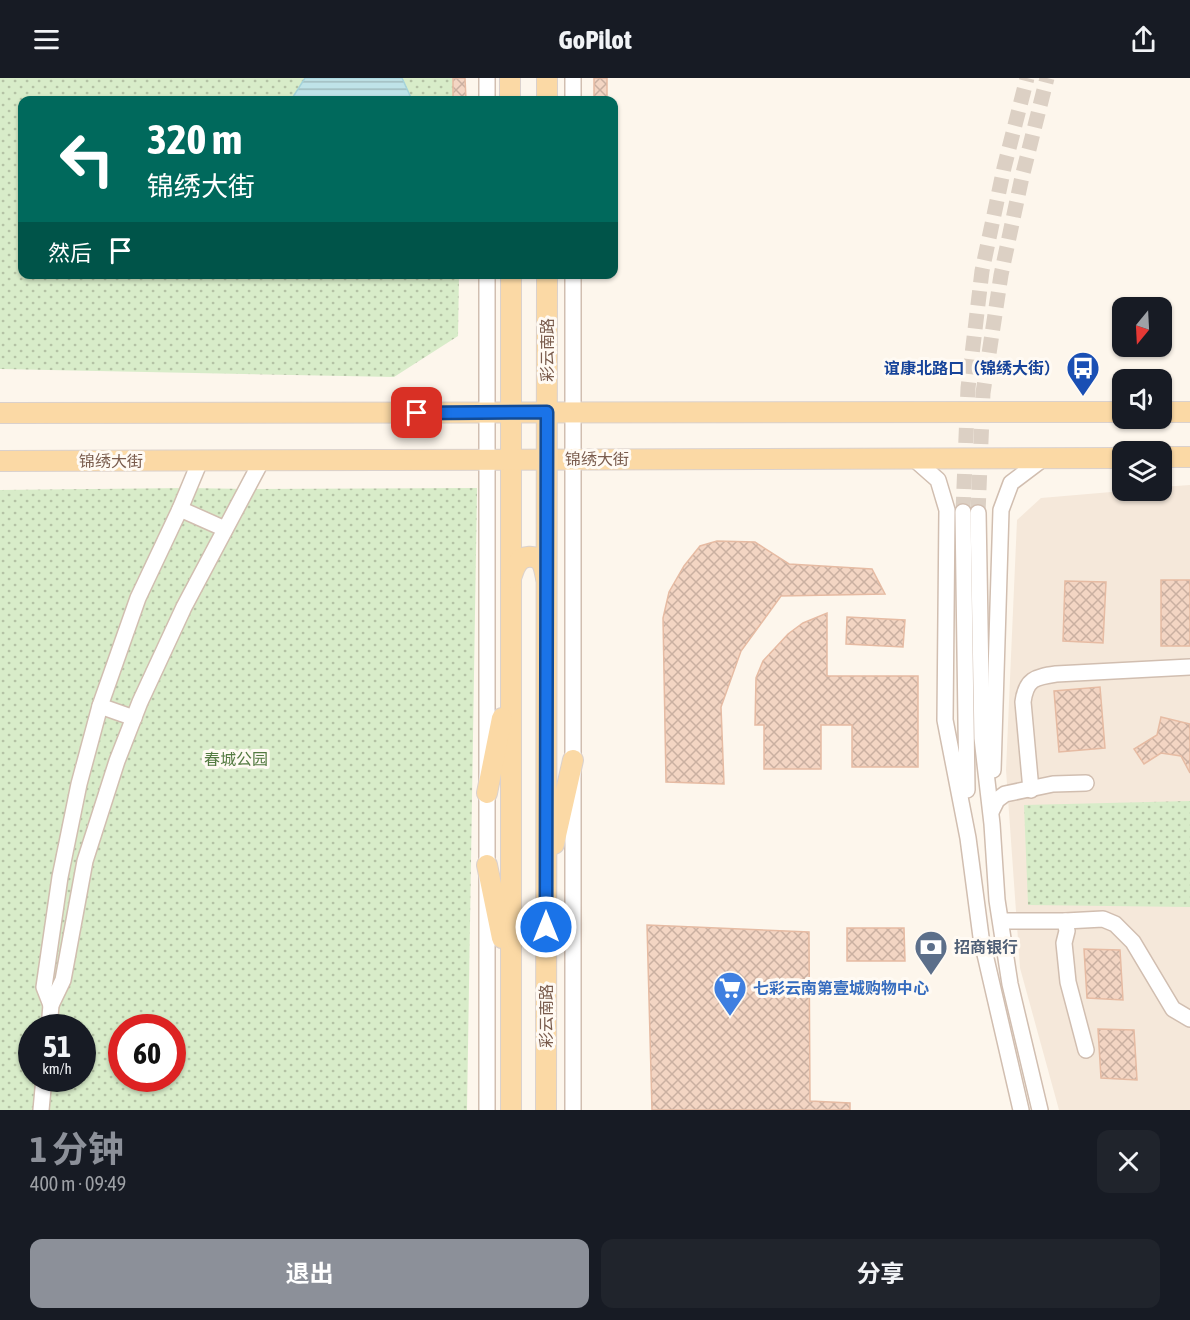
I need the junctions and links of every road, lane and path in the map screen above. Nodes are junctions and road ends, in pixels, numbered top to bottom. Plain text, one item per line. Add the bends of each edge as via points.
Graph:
1 (487, 78) edge
2 (510, 78) edge
3 (547, 78) edge
4 (573, 78) edge
5 (487, 96) edge
6 (510, 96) edge
7 (547, 96) edge
8 (573, 96) edge
9 (487, 279) edge
10 (511, 279) edge
11 (547, 279) edge
12 (573, 279) edge
13 (487, 412) junction
14 (511, 412) junction
15 (547, 412) junction
16 (573, 412) junction
17 (1112, 412) edge
18 (1172, 412) edge
19 (1190, 412) edge
20 (0, 413) edge
21 (1172, 457) edge
22 (1190, 457) edge
23 (913, 458) junction
24 (1044, 458) junction
25 (1112, 458) edge
26 (547, 459) junction
27 (573, 459) junction
28 (200, 460) junction
29 (262, 460) junction
30 (487, 460) junction
31 (511, 460) junction
32 (0, 461) edge
33 (180, 509) junction
34 (225, 529) junction
35 (511, 579) junction
36 (546, 580) junction
37 (1190, 667) edge
38 (511, 675) junction
39 (100, 706) junction
40 (134, 718) junction
41 (573, 760) junction
42 (1086, 783) dead end
43 (1031, 790) junction
44 (487, 793) junction
45 (992, 817) junction
46 (968, 838) junction
47 (487, 865) junction
48 (546, 882) junction
49 (1000, 921) junction
50 (1065, 921) junction
51 (511, 980) junction
52 (51, 1005) junction
53 (50, 1014) edge
54 (1190, 1019) edge
55 (1086, 1050) dead end
56 (43, 1092) edge
57 (41, 1110) edge
58 (488, 1110) edge
59 (511, 1110) edge
60 (546, 1110) edge
61 (573, 1110) edge
62 (1021, 1110) edge
63 (1040, 1110) edge

1 - 5 street
2 - 6 main road
3 - 7 main road
4 - 8 street
9 - 13 street
10 - 14 main road
11 - 15 main road, 彩云南路
12 - 16 street
13 - 14 main road
13 - 20 main road
13 - 30 street
14 - 15 main road
14 - 31 main road
15 - 16 main road
15 - 26 main road, 彩云南路
16 - 17 main road
16 - 27 street
18 - 19 main road
21 - 22 main road
23 - 24 main road, 锦绣大街
23 - 27 main road, 锦绣大街
23 - 46 street via 938,480 947,510 945,720
24 - 25 main road, 锦绣大街
24 - 45 street via 1011,483 1001,510
26 - 27 main road, 锦绣大街
26 - 31 main road, 锦绣大街
26 - 36 main road, 彩云南路
27 - 41 street
28 - 29 main road, 锦绣大街
28 - 32 main road, 锦绣大街
28 - 33 street
29 - 30 main road, 锦绣大街
29 - 34 street
30 - 31 main road, 锦绣大街
30 - 44 street
31 - 35 main road
33 - 34 street
33 - 39 street via 138,598
34 - 40 street via 184,607
35 - 36 main road via 518,561 529,556 543,565
35 - 38 main road
36 - 48 main road, 彩云南路
37 - 43 street via 1160,675 1056,674 1038,676 1029,682 1023,702
38 - 44 main road
38 - 51 main road
39 - 40 street
39 - 52 street via 60,876 44,987
40 - 52 street via 85,861 63,980
41 - 48 main road
41 - 61 street
42 - 43 street via 1053,784
43 - 45 street via 1005,794 997,800
44 - 47 street
45 - 46 street via 982,738 971,512 965,748
45 - 49 street
46 - 62 street via 981,937
47 - 51 main road
47 - 58 street
48 - 60 main road, 彩云南路
49 - 50 street
49 - 63 street via 1010,984
50 - 54 street via 1103,919 1115,924 1133,942 1173,1009
50 - 55 street via 1068,982
51 - 59 main road
52 - 53 street
56 - 57 street

